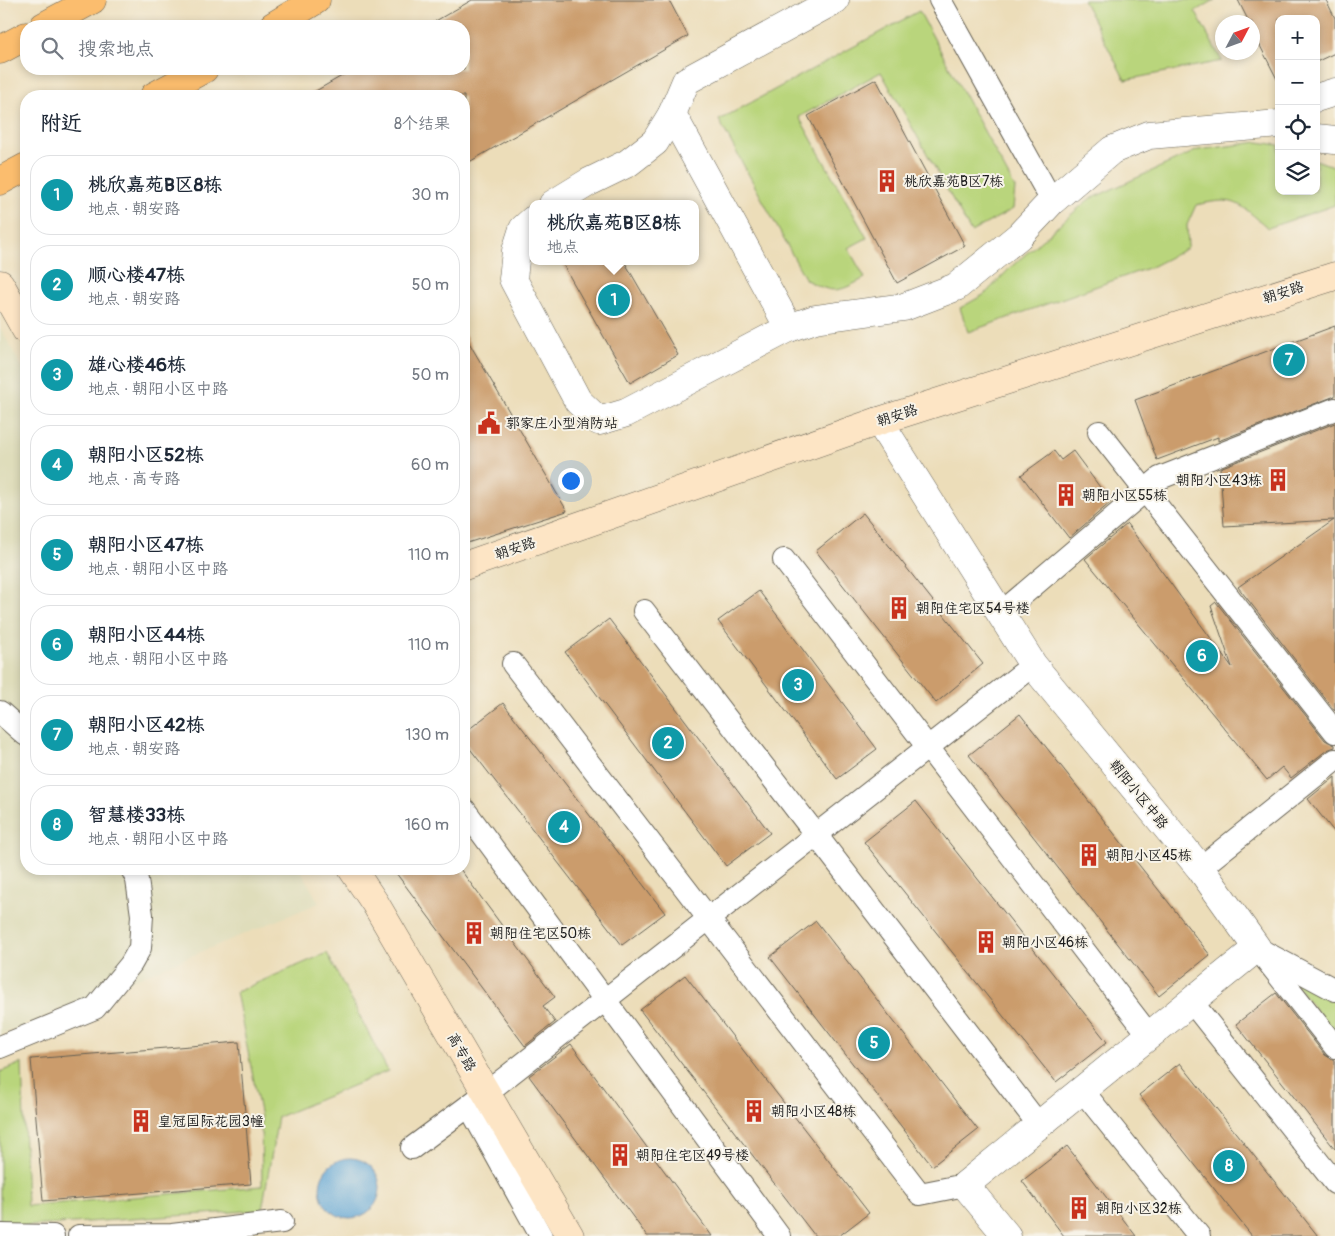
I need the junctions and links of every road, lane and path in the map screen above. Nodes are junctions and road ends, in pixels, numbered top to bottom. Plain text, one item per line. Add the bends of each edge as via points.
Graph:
1 (92, 0) edge
2 (316, 0) edge
3 (835, 0) edge
4 (940, 0) edge
5 (55, 20) edge
6 (283, 20) edge
7 (20, 39) edge
8 (0, 50) edge
9 (193, 75) edge
10 (165, 90) edge
11 (1335, 92) edge
12 (1320, 97) edge
13 (1275, 110) edge
14 (672, 114) junction
15 (1275, 124) edge
16 (1212, 129) junction
17 (1320, 138) edge
18 (1335, 140) edge
19 (20, 169) edge
20 (0, 181) edge
21 (560, 200) edge
22 (1052, 200) junction
23 (529, 224) edge
24 (1335, 276) edge
25 (0, 284) edge
26 (20, 319) edge
27 (789, 328) junction
28 (1335, 409) edge
29 (879, 421) junction
30 (1099, 432) dead end
31 (1145, 491) junction
32 (784, 560) dead end
33 (470, 564) edge
34 (644, 611) dead end
35 (1000, 614) junction
36 (513, 664) dead end
37 (1033, 665) junction
38 (0, 712) edge
39 (20, 730) edge
40 (1335, 732) edge
41 (928, 747) junction
42 (1335, 760) edge
43 (470, 817) edge
44 (816, 835) junction
45 (1200, 868) junction
46 (135, 875) edge
47 (356, 875) edge
48 (708, 919) junction
49 (1257, 948) junction
50 (1335, 990) edge
51 (605, 1000) junction
52 (1191, 1002) junction
53 (1149, 1035) junction
54 (0, 1047) edge
55 (1335, 1047) edge
56 (1082, 1090) junction
57 (477, 1099) junction
58 (1039, 1125) junction
59 (412, 1148) dead end
60 (1335, 1183) edge
61 (966, 1185) junction
62 (282, 1222) dead end
63 (0, 1235) edge
64 (53, 1236) edge
65 (80, 1236) edge
66 (541, 1236) edge
67 (570, 1236) edge
68 (779, 1236) edge
69 (1007, 1236) edge
70 (1199, 1236) edge

1 - 5 highway
2 - 6 highway
3 - 14 street via 686,80
4 - 22 lane
7 - 8 highway
9 - 10 highway
11 - 12 street
13 - 16 street
14 - 21 street via 655,142 628,163
14 - 27 street
15 - 16 street
16 - 22 street via 1149,135 1112,150
17 - 18 street
19 - 20 highway
22 - 27 street via 1019,236 956,287 904,307 815,319
23 - 27 street via 523,229 516,251 513,279 578,401 599,421 626,414
24 - 29 street, 朝安路
25 - 26 street
28 - 31 lane via 1160,478
29 - 33 street, 朝安路
29 - 35 street, 朝阳小区中路
30 - 31 lane
31 - 35 lane
31 - 40 lane
32 - 41 lane
34 - 44 lane
35 - 37 street, 朝阳小区中路
36 - 48 lane
37 - 41 lane
37 - 45 street, 朝阳小区中路
38 - 39 lane
41 - 44 lane
41 - 53 lane
42 - 45 lane
43 - 51 lane
44 - 48 lane
44 - 58 lane
45 - 49 street, 朝阳小区中路
46 - 54 lane via 142,915 140,948 131,964 95,1008
47 - 57 street, 高专路 via 375,903
48 - 51 lane
48 - 61 lane via 920,1194
49 - 50 lane
49 - 52 street
49 - 55 lane
51 - 57 lane
51 - 68 lane
52 - 53 street
52 - 60 lane
53 - 56 street
56 - 58 street
56 - 70 lane
57 - 59 lane
57 - 66 lane
57 - 67 street, 高专路
58 - 61 street
61 - 69 street
62 - 65 lane via 172,1235
63 - 64 lane

